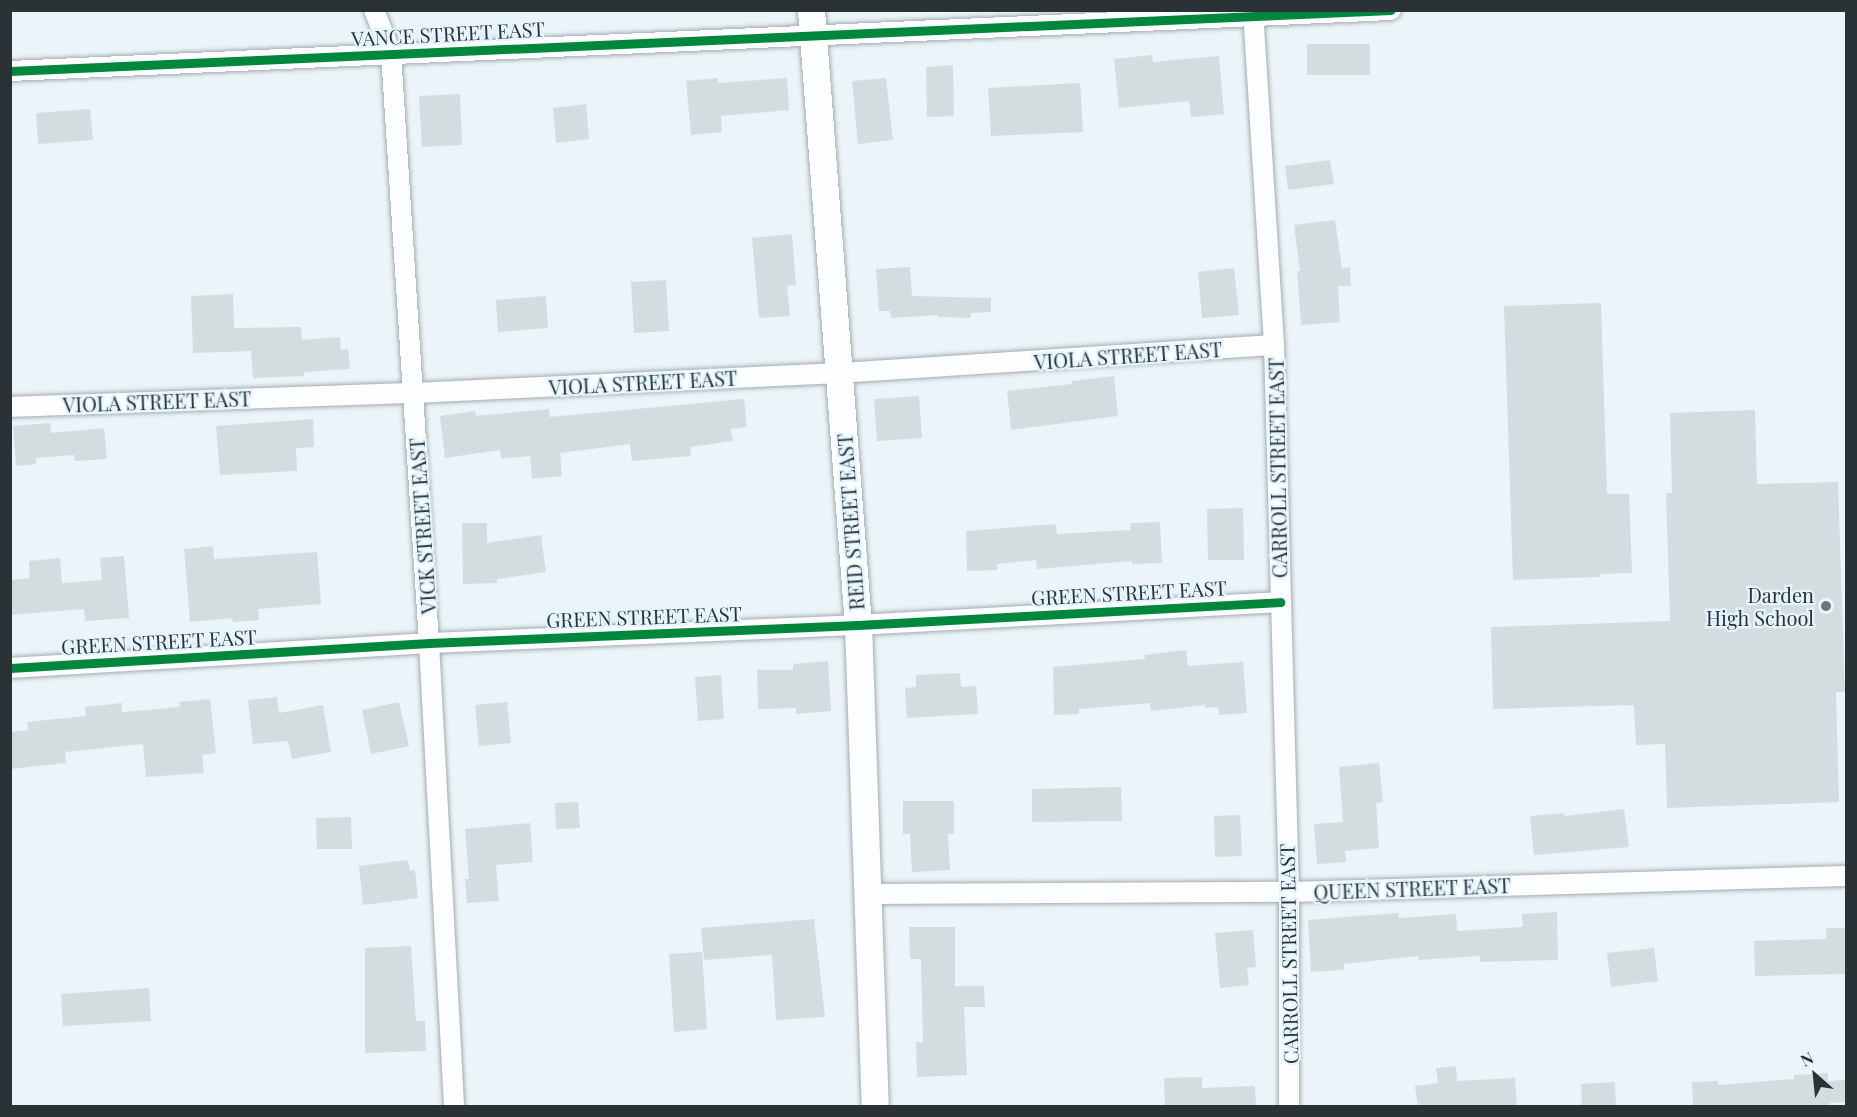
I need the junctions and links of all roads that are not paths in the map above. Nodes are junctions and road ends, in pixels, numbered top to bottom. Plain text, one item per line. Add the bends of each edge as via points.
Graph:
1 (374, 10) edge
2 (1391, 10) edge
3 (1253, 14) edge
4 (811, 23) edge
5 (391, 53) junction
6 (10, 71) edge
7 (1274, 345) junction
8 (840, 373) junction
9 (413, 393) junction
10 (10, 406) edge
11 (1280, 602) junction
12 (858, 625) junction
13 (429, 643) junction
14 (10, 668) edge
15 (1846, 876) edge
16 (1289, 892) junction
17 (869, 894) junction
18 (454, 1107) edge
19 (876, 1107) edge
20 (1289, 1107) edge

1 - 5 street, VICK STREET EAST
2 - 3 street, VANCE STREET EAST
3 - 4 street, VANCE STREET EAST
3 - 7 street, CARROLL STREET EAST
4 - 5 street, VANCE STREET EAST
4 - 8 street, REID STREET EAST
5 - 6 street, VANCE STREET EAST
5 - 9 street, VICK STREET EAST
7 - 8 street, VIOLA STREET EAST
7 - 11 street, CARROLL STREET EAST
8 - 9 street, VIOLA STREET EAST
8 - 12 street, REID STREET EAST
9 - 10 street, VIOLA STREET EAST
9 - 13 street, VICK STREET EAST
11 - 12 street, GREEN STREET EAST
11 - 16 street, CARROLL STREET EAST
12 - 13 street, GREEN STREET EAST
12 - 17 street, REID STREET EAST
13 - 14 street, GREEN STREET EAST
13 - 18 street, VICK STREET EAST
15 - 16 street, QUEEN STREET EAST
16 - 17 street, QUEEN STREET EAST
16 - 20 street, CARROLL STREET EAST
17 - 19 street, REID STREET EAST

